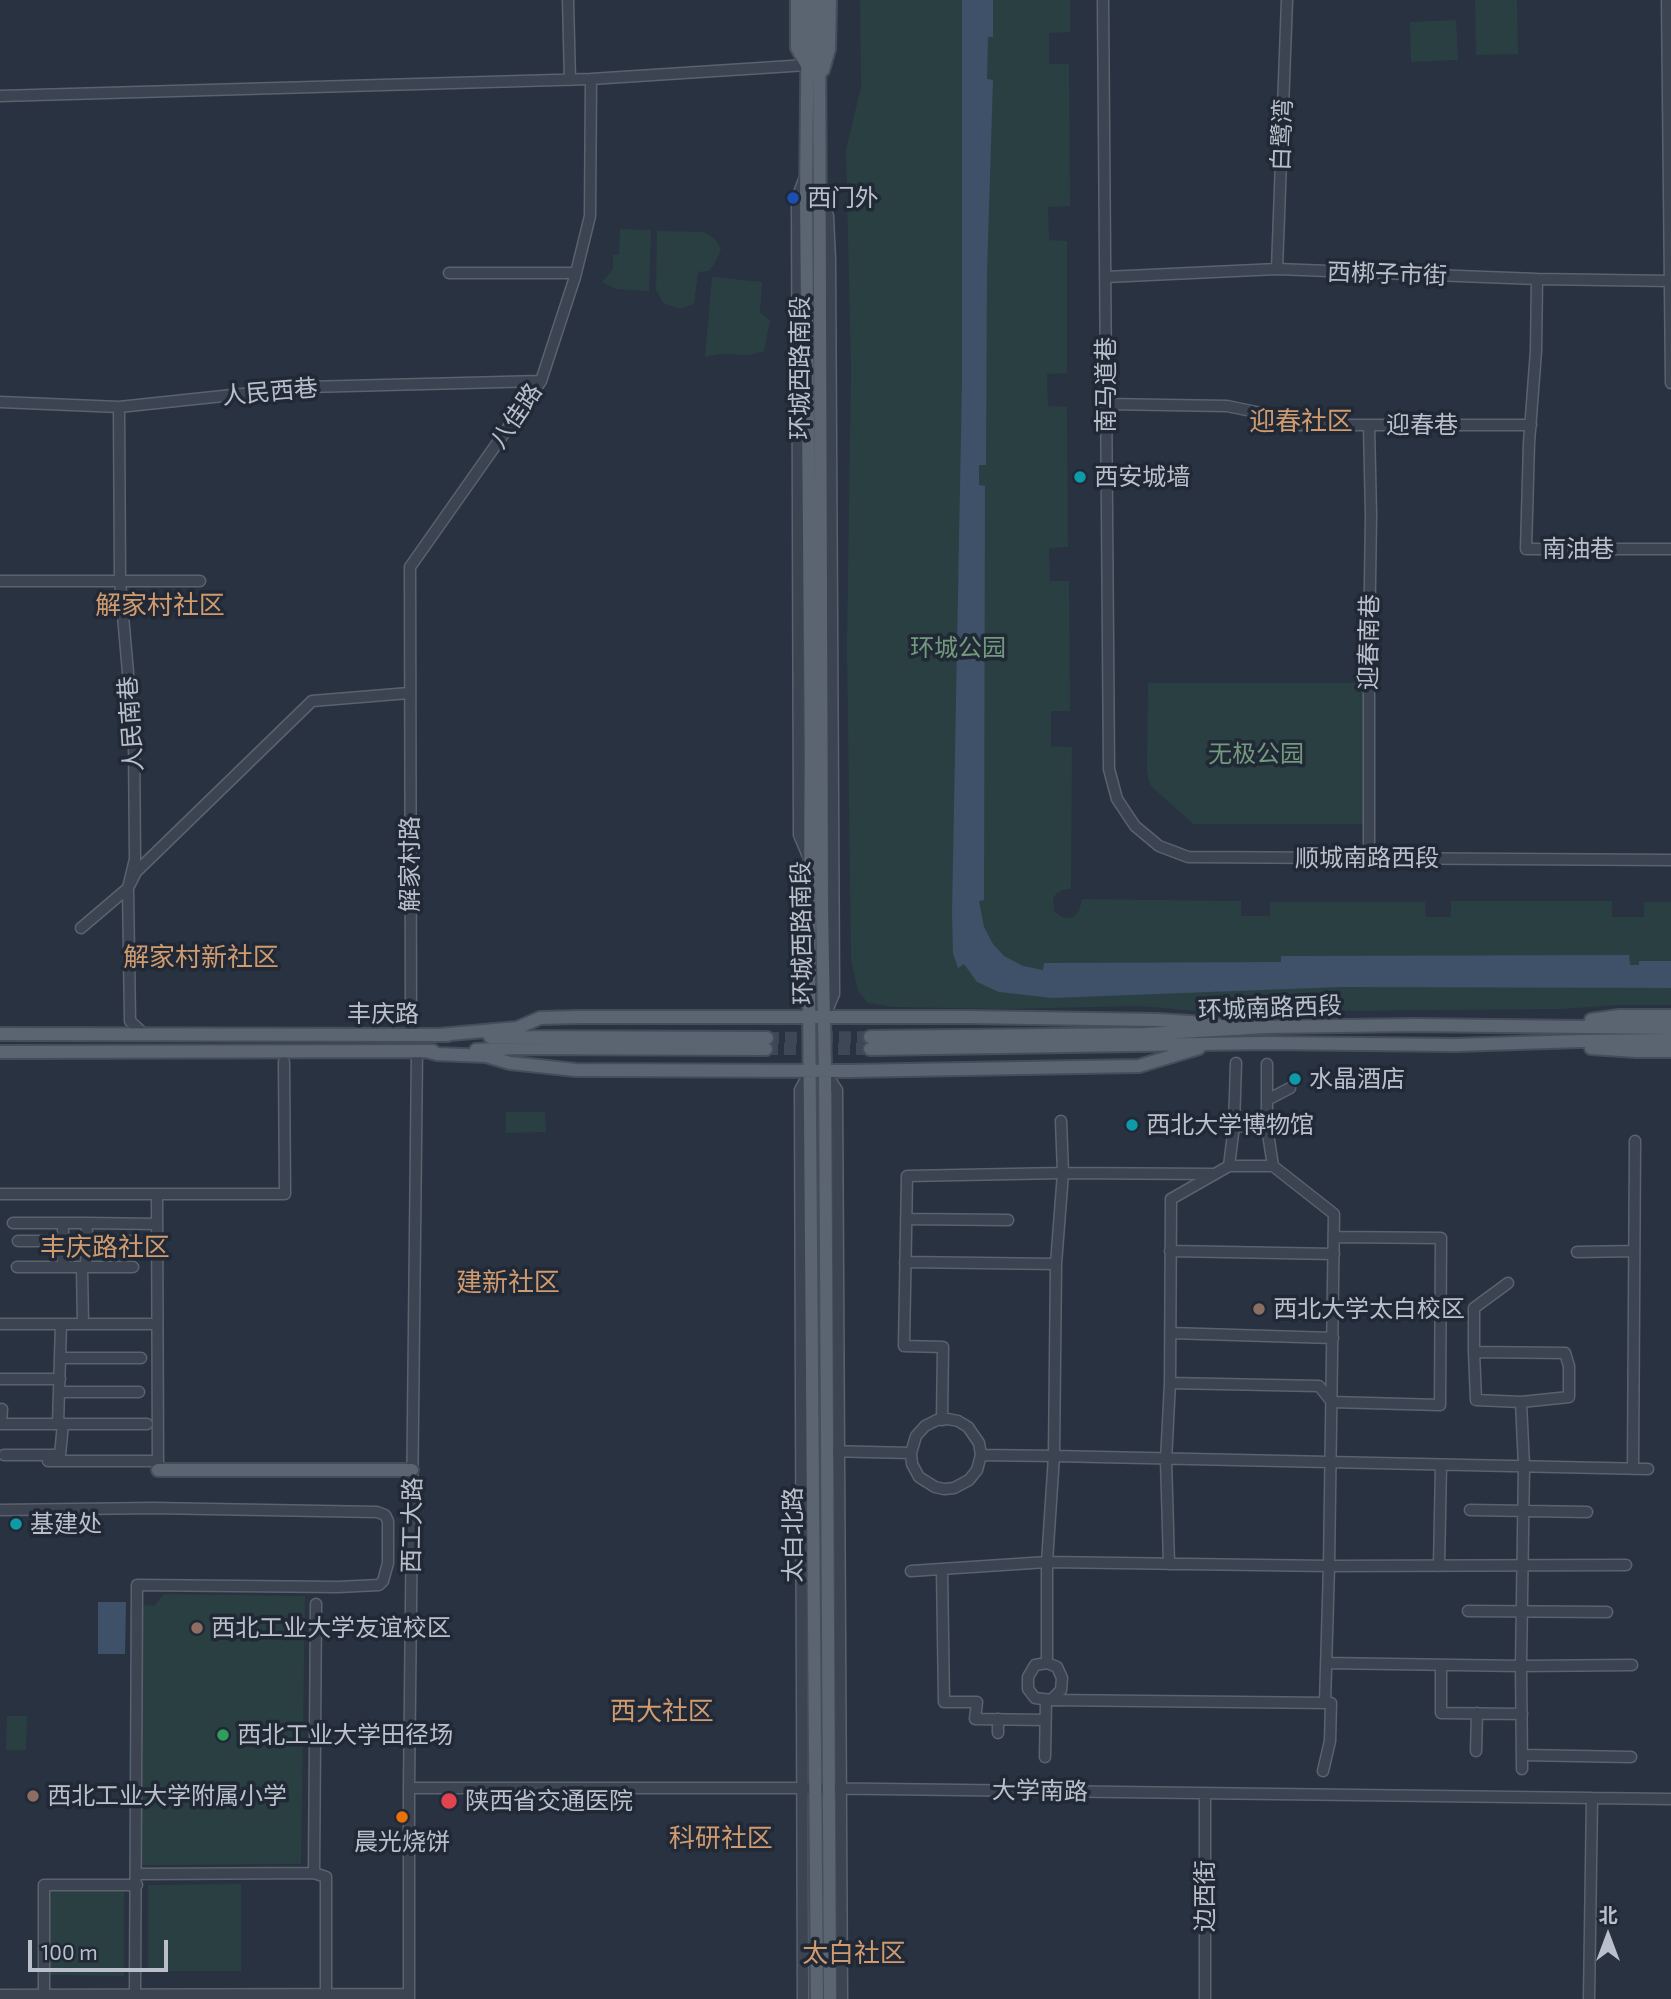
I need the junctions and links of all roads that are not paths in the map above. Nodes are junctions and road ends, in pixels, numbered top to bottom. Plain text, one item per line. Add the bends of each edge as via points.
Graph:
1 (568, 0) edge
2 (797, 0) edge
3 (808, 0) edge
4 (818, 0) edge
5 (830, 0) edge
6 (1103, 0) edge
7 (1287, 0) edge
8 (1667, 0) edge
9 (807, 65) junction
10 (591, 79) junction
11 (570, 80) junction
12 (818, 84) junction
13 (0, 96) edge
14 (821, 193) junction
15 (1277, 269) junction
16 (449, 273) dead end
17 (576, 273) junction
18 (1106, 277) junction
19 (1537, 279) junction
20 (1670, 281) edge
21 (541, 381) junction
22 (1671, 383) edge
23 (0, 402) edge
24 (1106, 404) junction
25 (119, 407) junction
26 (1531, 425) junction
27 (1369, 426) junction
28 (1671, 550) edge
29 (0, 581) edge
30 (120, 581) junction
31 (200, 581) dead end
32 (409, 693) junction
33 (1109, 769) joint
34 (822, 814) junction
35 (834, 840) junction
36 (1369, 858) junction
37 (1671, 860) edge
38 (128, 888) junction
39 (81, 928) dead end
40 (1671, 1016) edge
41 (810, 1017) junction
42 (824, 1017) junction
43 (1563, 1026) junction
44 (1671, 1028) edge
45 (1239, 1029) junction
46 (0, 1034) edge
47 (144, 1034) junction
48 (411, 1035) junction
49 (439, 1035) junction
50 (1671, 1040) edge
51 (1521, 1043) junction
52 (1214, 1044) junction
53 (421, 1051) junction
54 (1671, 1051) edge
55 (0, 1052) edge
56 (284, 1062) dead end
57 (1236, 1063) dead end
58 (1267, 1063) dead end
59 (810, 1071) junction
60 (825, 1071) junction
61 (1290, 1088) dead end
62 (1267, 1100) junction
63 (1061, 1121) dead end
64 (1234, 1126) junction
65 (1267, 1127) junction
66 (1634, 1141) dead end
67 (1229, 1166) junction
68 (1273, 1166) junction
69 (1063, 1173) junction
70 (1214, 1174) junction
71 (0, 1194) edge
72 (157, 1194) junction
73 (906, 1219) junction
74 (1008, 1220) dead end
75 (13, 1223) dead end
76 (87, 1223) junction
77 (63, 1224) junction
78 (157, 1224) junction
79 (1334, 1237) junction
80 (18, 1241) dead end
81 (63, 1241) junction
82 (86, 1241) junction
83 (134, 1241) dead end
84 (1170, 1251) junction
85 (1634, 1251) junction
86 (1577, 1252) dead end
87 (1334, 1254) junction
88 (905, 1262) junction
89 (1056, 1264) junction
90 (17, 1267) dead end
91 (63, 1267) junction
92 (84, 1267) junction
93 (133, 1267) dead end
94 (1508, 1283) dead end
95 (0, 1324) edge
96 (61, 1324) junction
97 (83, 1324) junction
98 (158, 1324) junction
99 (1170, 1333) junction
100 (1333, 1338) junction
101 (1474, 1352) junction
102 (60, 1358) junction
103 (141, 1358) dead end
104 (0, 1379) edge
105 (60, 1379) junction
106 (1170, 1382) junction
107 (59, 1392) junction
108 (139, 1392) dead end
109 (1332, 1402) junction
110 (1521, 1402) junction
111 (2, 1409) dead end
112 (942, 1420) junction
113 (61, 1424) junction
114 (147, 1424) dead end
115 (833, 1451) junction
116 (911, 1453) junction
117 (4, 1455) dead end
118 (981, 1455) junction
119 (1054, 1456) junction
120 (1166, 1460) junction
121 (48, 1461) dead end
122 (1332, 1463) junction
123 (158, 1465) junction
124 (1441, 1465) junction
125 (1524, 1466) junction
126 (1633, 1469) junction
127 (1648, 1469) dead end
128 (412, 1470) junction
129 (0, 1510) edge
130 (1469, 1510) dead end
131 (1523, 1511) junction
132 (1587, 1511) dead end
133 (1046, 1562) junction
134 (1169, 1564) junction
135 (1626, 1565) dead end
136 (1329, 1566) junction
137 (1439, 1566) junction
138 (1522, 1566) junction
139 (942, 1569) junction
140 (911, 1571) dead end
141 (316, 1604) dead end
142 (1468, 1611) dead end
143 (1522, 1612) junction
144 (1606, 1612) dead end
145 (1047, 1663) junction
146 (1326, 1663) junction
147 (1441, 1665) junction
148 (1632, 1665) dead end
149 (1521, 1666) junction
150 (1048, 1700) junction
151 (1325, 1703) junction
152 (1477, 1713) junction
153 (1522, 1714) junction
154 (998, 1719) junction
155 (1045, 1720) junction
156 (998, 1733) dead end
157 (1476, 1751) dead end
158 (1522, 1755) junction
159 (1045, 1757) dead end
160 (1631, 1757) dead end
161 (1522, 1769) dead end
162 (1323, 1771) dead end
163 (409, 1788) junction
164 (802, 1788) junction
165 (828, 1788) junction
166 (1205, 1793) junction
167 (1592, 1798) junction
168 (1671, 1799) edge
169 (314, 1873) junction
170 (137, 1880) junction
171 (327, 1994) junction
172 (0, 1995) edge
173 (44, 1995) junction
174 (135, 1995) junction
175 (253, 1997) edge
176 (396, 1997) edge
177 (409, 1997) edge
178 (803, 1999) edge
179 (817, 1999) edge
180 (830, 1999) edge
181 (842, 1999) edge
182 (1205, 1999) edge
183 (1590, 1999) edge

1 - 11 street
2 - 9 main road via 797,48
3 - 9 main road, 环城西路南段
4 - 12 main road, 环城西路南段
5 - 12 main road via 829,48
6 - 18 street, 南马道巷
7 - 15 street, 白鹭湾
8 - 20 street
9 - 10 street
9 - 41 main road, 环城西路南段
10 - 11 street
10 - 17 street, 八佳路 via 590,216
11 - 13 street
12 - 14 main road, 环城西路南段
14 - 34 main road, 环城西路南段
14 - 35 street, 环城西路南段 via 830,237
15 - 18 street, 西梆子市街
15 - 19 street, 西梆子市街
16 - 17 street
17 - 21 street, 八佳路
18 - 24 street, 南马道巷
19 - 20 street, 西梆子市街
19 - 26 street
20 - 22 street
21 - 25 street, 人民西巷 via 308,387
21 - 32 street, 八佳路 via 410,567
23 - 25 street, 人民西巷
24 - 27 street, 迎春巷 via 1227,407 1298,425
24 - 33 street, 南马道巷
25 - 30 street, 人民南巷
26 - 27 street, 迎春巷
26 - 28 street, 南油巷 via 1526,549
27 - 36 street, 迎春南巷
29 - 30 street
30 - 31 street
30 - 38 street, 人民南巷 via 134,742 135,859
32 - 38 street via 312,701 136,872
32 - 48 street, 解家村路
33 - 36 street, 顺城南路西段 via 1118,799 1135,826 1159,846 1188,857
34 - 35 street
34 - 42 main road, 环城西路南段
35 - 42 street, 环城西路南段 via 834,994
36 - 37 street, 顺城南路西段
38 - 39 street
38 - 47 street, 人民南巷 via 130,1021
40 - 43 main road via 1619,1016
41 - 42 main road
41 - 49 main road via 540,1018 517,1028
41 - 59 main road, 环城西路南段
42 - 45 main road via 1158,1020
42 - 60 main road, 太白北路
43 - 44 main road, 环城南路西段
43 - 45 main road, 环城南路西段
45 - 52 main road, 环城南路西段 via 870,1043
46 - 47 main road, 丰庆路
47 - 48 main road, 丰庆路
48 - 49 main road, 丰庆路
49 - 53 main road, 丰庆路 via 766,1044
50 - 51 main road, 环城南路西段
51 - 52 main road, 环城南路西段
51 - 54 main road, 环城南路西段
52 - 60 main road via 1139,1066
53 - 55 main road, 丰庆路
53 - 59 main road via 576,1070
53 - 128 street, 西工大路
56 - 72 street via 285,1194
57 - 64 street
58 - 62 street
59 - 60 main road
59 - 164 street via 800,1090
59 - 165 main road, 太白北路
60 - 115 main road, 太白北路
61 - 62 street
62 - 65 street
63 - 69 street
64 - 65 street
64 - 67 street
65 - 68 street
66 - 85 street
67 - 68 street
67 - 70 street
68 - 79 street via 1334,1214
69 - 70 street
69 - 73 street via 907,1176
69 - 89 street
70 - 84 street via 1171,1199
71 - 72 street
72 - 78 street
73 - 74 street
73 - 88 street
75 - 77 street
76 - 77 street
76 - 78 street
76 - 82 street
77 - 81 street
78 - 98 street
79 - 87 street
79 - 109 street via 1441,1238 1440,1405
80 - 81 street
81 - 91 street
82 - 83 street
82 - 92 street
84 - 87 street
84 - 99 street
85 - 86 street
85 - 126 street
87 - 100 street
88 - 89 street
88 - 112 street via 904,1346 943,1347
89 - 119 street
90 - 91 street
91 - 92 street
92 - 93 street
92 - 97 street
94 - 101 street via 1474,1308
95 - 96 street
96 - 97 street
96 - 102 street
97 - 98 street
98 - 123 street
99 - 100 street
99 - 106 street
100 - 109 street
101 - 110 street via 1476,1400
101 - 110 street via 1565,1353 1569,1397
102 - 103 street
102 - 105 street
104 - 105 street
105 - 107 street
106 - 109 street via 1319,1386
106 - 120 street
107 - 108 street
107 - 113 street
109 - 122 street
110 - 125 street
111 - 113 street via 1,1424
112 - 116 street via 925,1426
112 - 118 street via 968,1427
113 - 114 street
113 - 117 street via 60,1455
115 - 116 street
115 - 165 main road, 太白北路
116 - 118 street via 919,1477 944,1489 969,1480
118 - 119 street
119 - 120 street
119 - 133 street
120 - 122 street
120 - 134 street
121 - 123 street
122 - 124 street
122 - 136 street
123 - 128 main road
124 - 125 street
124 - 137 street
125 - 126 street
125 - 131 street
126 - 127 street
128 - 163 street, 西工大路
129 - 170 street via 377,1512 388,1521 388,1563 379,1585 137,1585
130 - 131 street
131 - 132 street
131 - 138 street
133 - 134 street
133 - 139 street
133 - 145 street
134 - 136 street
135 - 138 street
136 - 137 street
136 - 146 street
137 - 138 street
138 - 143 street
139 - 140 street
139 - 154 street via 944,1702 977,1702 975,1719
141 - 169 street
142 - 143 street
143 - 144 street
143 - 149 street
145 - 150 street via 1057,1667 1062,1678 1061,1690
145 - 150 street via 1035,1665 1028,1689 1035,1698
146 - 147 street
146 - 151 street
147 - 149 street
147 - 152 street via 1441,1713
148 - 149 street
149 - 153 street
150 - 151 street
150 - 155 street
151 - 162 street via 1331,1703 1330,1741
152 - 153 street
152 - 157 street
153 - 158 street
154 - 155 street
154 - 156 street
155 - 159 street
158 - 160 street
158 - 161 street
163 - 164 street, 大学南路
163 - 177 street, 西工大路
164 - 165 street, 大学南路
164 - 178 street
165 - 166 street, 大学南路
165 - 179 main road, 太白北路
165 - 180 main road, 太白北路
165 - 181 street
166 - 167 street, 大学南路
166 - 182 street, 边西街
167 - 168 street, 大学南路
167 - 183 street
169 - 170 street
169 - 171 street via 326,1877
170 - 173 street via 44,1885
170 - 174 street
171 - 175 street
171 - 176 street
172 - 173 street
173 - 174 street
174 - 175 street
176 - 177 street

